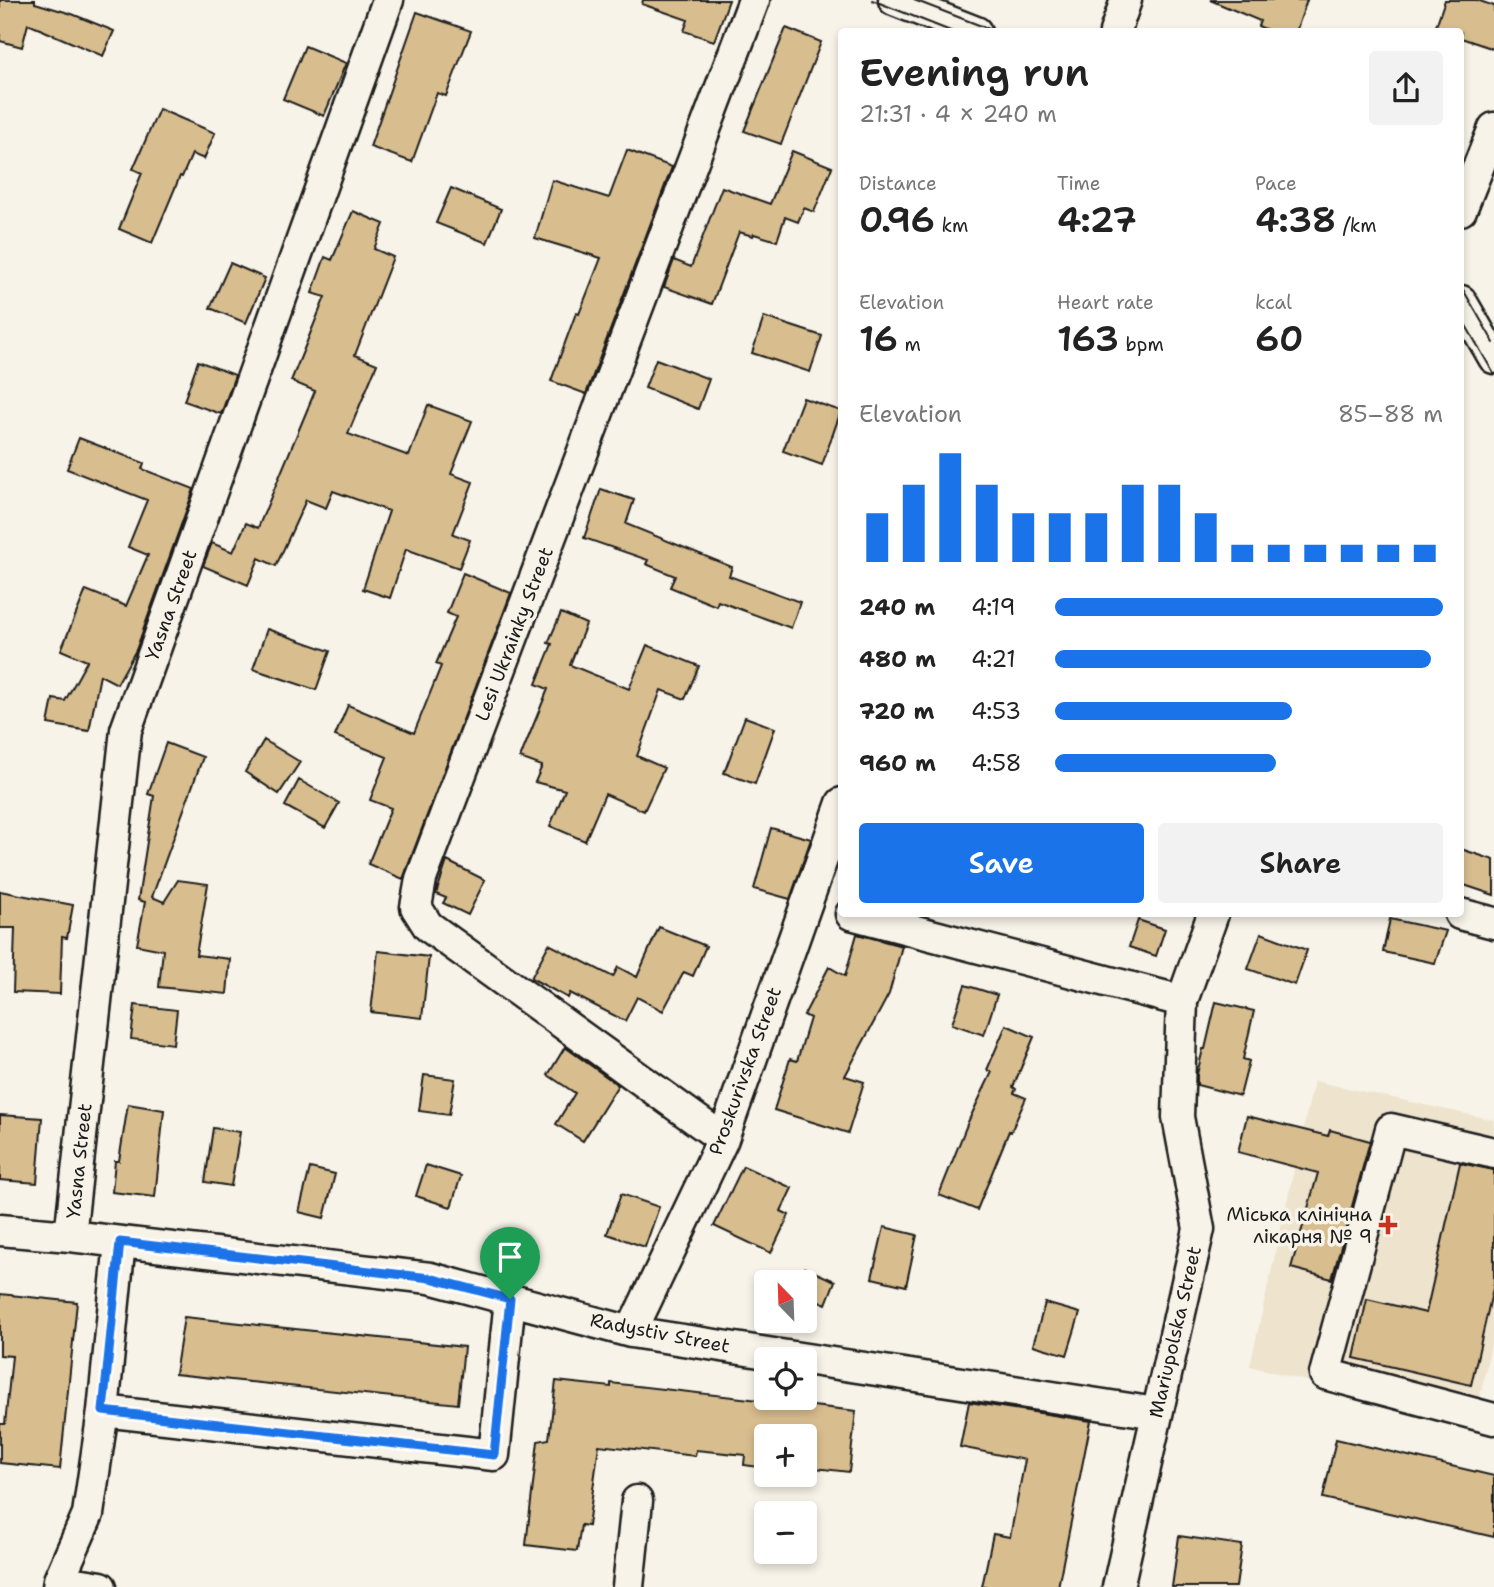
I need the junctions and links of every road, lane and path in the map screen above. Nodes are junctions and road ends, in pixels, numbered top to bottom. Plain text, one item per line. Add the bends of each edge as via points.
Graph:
1 (388, 0) edge
2 (754, 0) edge
3 (894, 0) edge
4 (1126, 0) edge
5 (966, 28) edge
6 (1116, 28) edge
7 (1494, 128) edge
8 (1464, 203) edge
9 (1464, 306) edge
10 (1494, 358) edge
11 (838, 814) edge
12 (807, 902) junction
13 (838, 910) edge
14 (1464, 915) edge
15 (862, 917) edge
16 (1212, 917) edge
17 (1494, 923) edge
18 (1182, 1001) junction
19 (723, 1139) junction
20 (1494, 1153) edge
21 (0, 1230) edge
22 (70, 1236) junction
23 (120, 1242) junction
24 (510, 1299) junction
25 (631, 1332) junction
26 (103, 1411) junction
27 (1156, 1413) junction
28 (1494, 1419) edge
29 (637, 1502) dead end
30 (58, 1584) edge
31 (101, 1587) edge
32 (628, 1587) edge
33 (1118, 1587) edge

1 - 22 street, Yasna Street via 126,730
2 - 19 street, Lesi Ukrainky Street via 421,879 416,907 428,926
3 - 5 street
4 - 6 street
7 - 8 street
9 - 10 street
11 - 12 street, Proskurivska Street
12 - 13 street
12 - 19 street, Proskurivska Street
14 - 17 street
15 - 18 street
16 - 18 street, Mariupolska Street
18 - 27 street, Mariupolska Street via 1178,1117 1199,1228
19 - 25 street, Proskurivska Street
20 - 28 street via 1391,1129 1325,1374
21 - 22 street, Radystiv Street
22 - 23 street, Radystiv Street
23 - 24 street, Radystiv Street via 430,1278
23 - 26 street
24 - 25 street, Radystiv Street
24 - 26 street via 494,1455
25 - 27 street, Radystiv Street
26 - 30 street via 88,1514
27 - 33 street, Mariupolska Street
29 - 32 street
30 - 31 street

